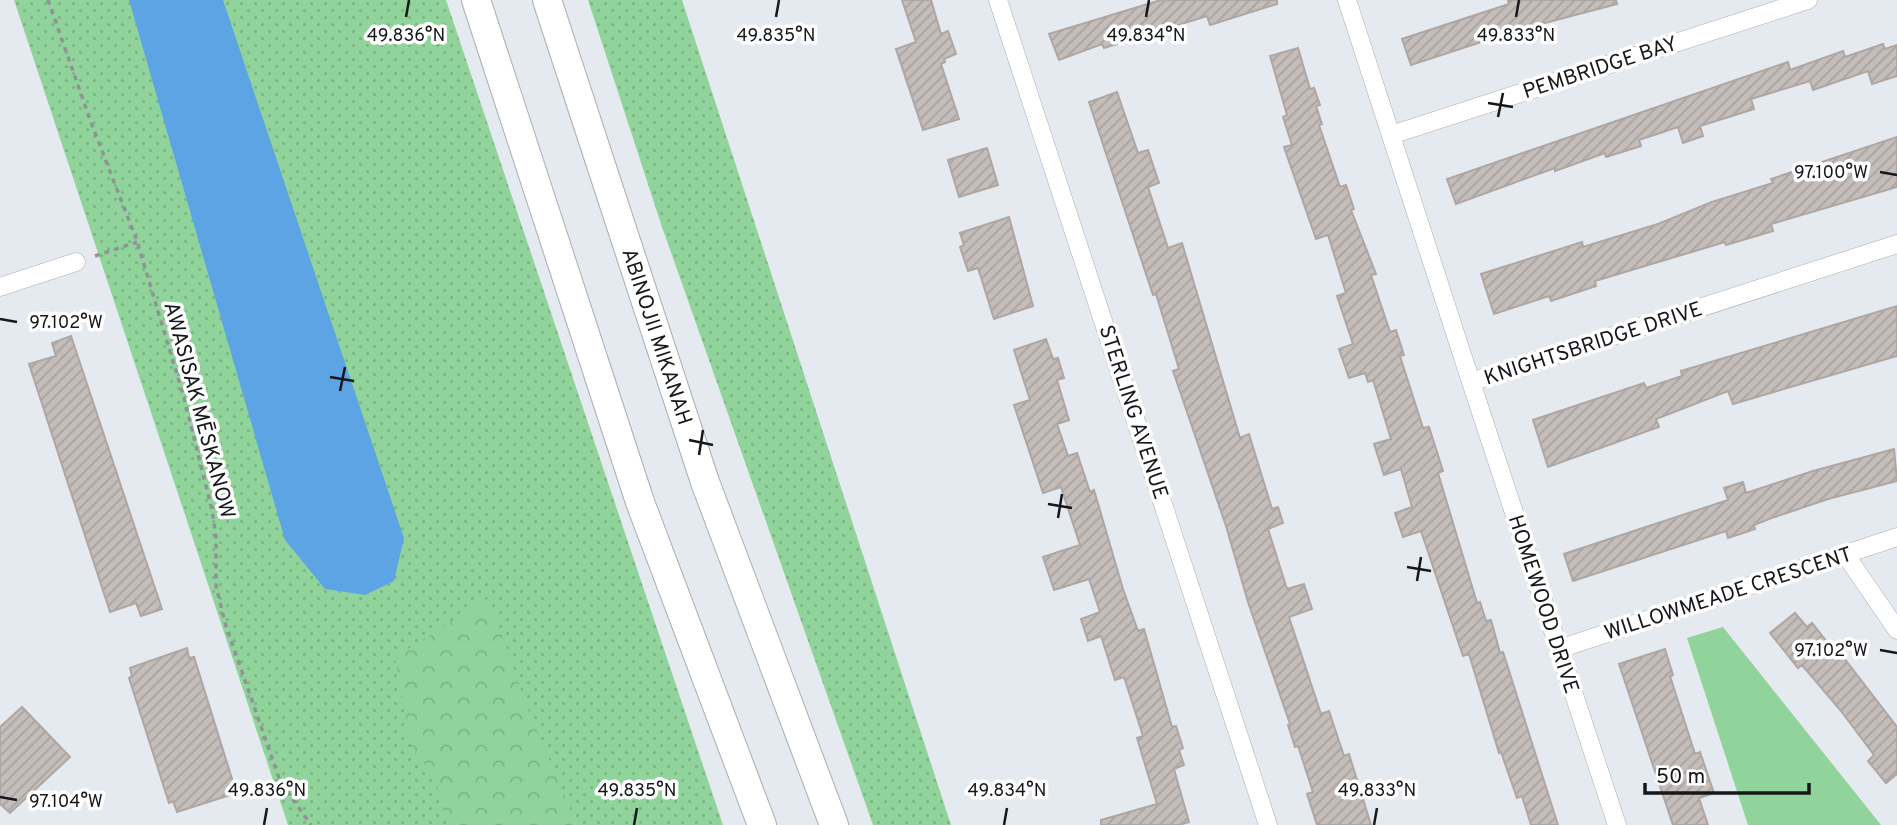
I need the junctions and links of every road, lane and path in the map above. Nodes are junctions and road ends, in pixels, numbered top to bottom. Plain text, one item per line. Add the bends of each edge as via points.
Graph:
1 (48, 0) edge
2 (477, 0) edge
3 (547, 0) edge
4 (998, 0) edge
5 (1347, 0) edge
6 (1808, 0) edge
7 (1391, 135) junction
8 (137, 242) junction
9 (1897, 244) edge
10 (76, 262) joint
11 (0, 287) edge
12 (1471, 382) junction
13 (1897, 537) edge
14 (1845, 554) junction
15 (1897, 630) edge
16 (1559, 649) junction
17 (312, 825) edge
18 (761, 825) edge
19 (834, 825) edge
20 (1268, 825) edge
21 (1617, 825) edge

1 - 8 path, AWASISAK MĒSKANOW
2 - 18 main road via 640,502
3 - 19 main road, ABINOJII MIKANAH via 705,482
4 - 20 street, STERLING AVENUE
5 - 7 street, KNIGHTSBRIDGE DRIVE
6 - 7 street, PEMBRIDGE BAY
7 - 12 street, KNIGHTSBRIDGE DRIVE
8 - 10 path
8 - 17 path, AWASISAK MĒSKANOW via 212,510 216,586 225,623 280,781
9 - 12 street, KNIGHTSBRIDGE DRIVE
10 - 11 street
12 - 16 street, HOMEWOOD DRIVE
13 - 14 street, WILLOWMEADE CRESCENT
14 - 15 street
14 - 16 street, WILLOWMEADE CRESCENT
16 - 21 street, HOMEWOOD DRIVE

